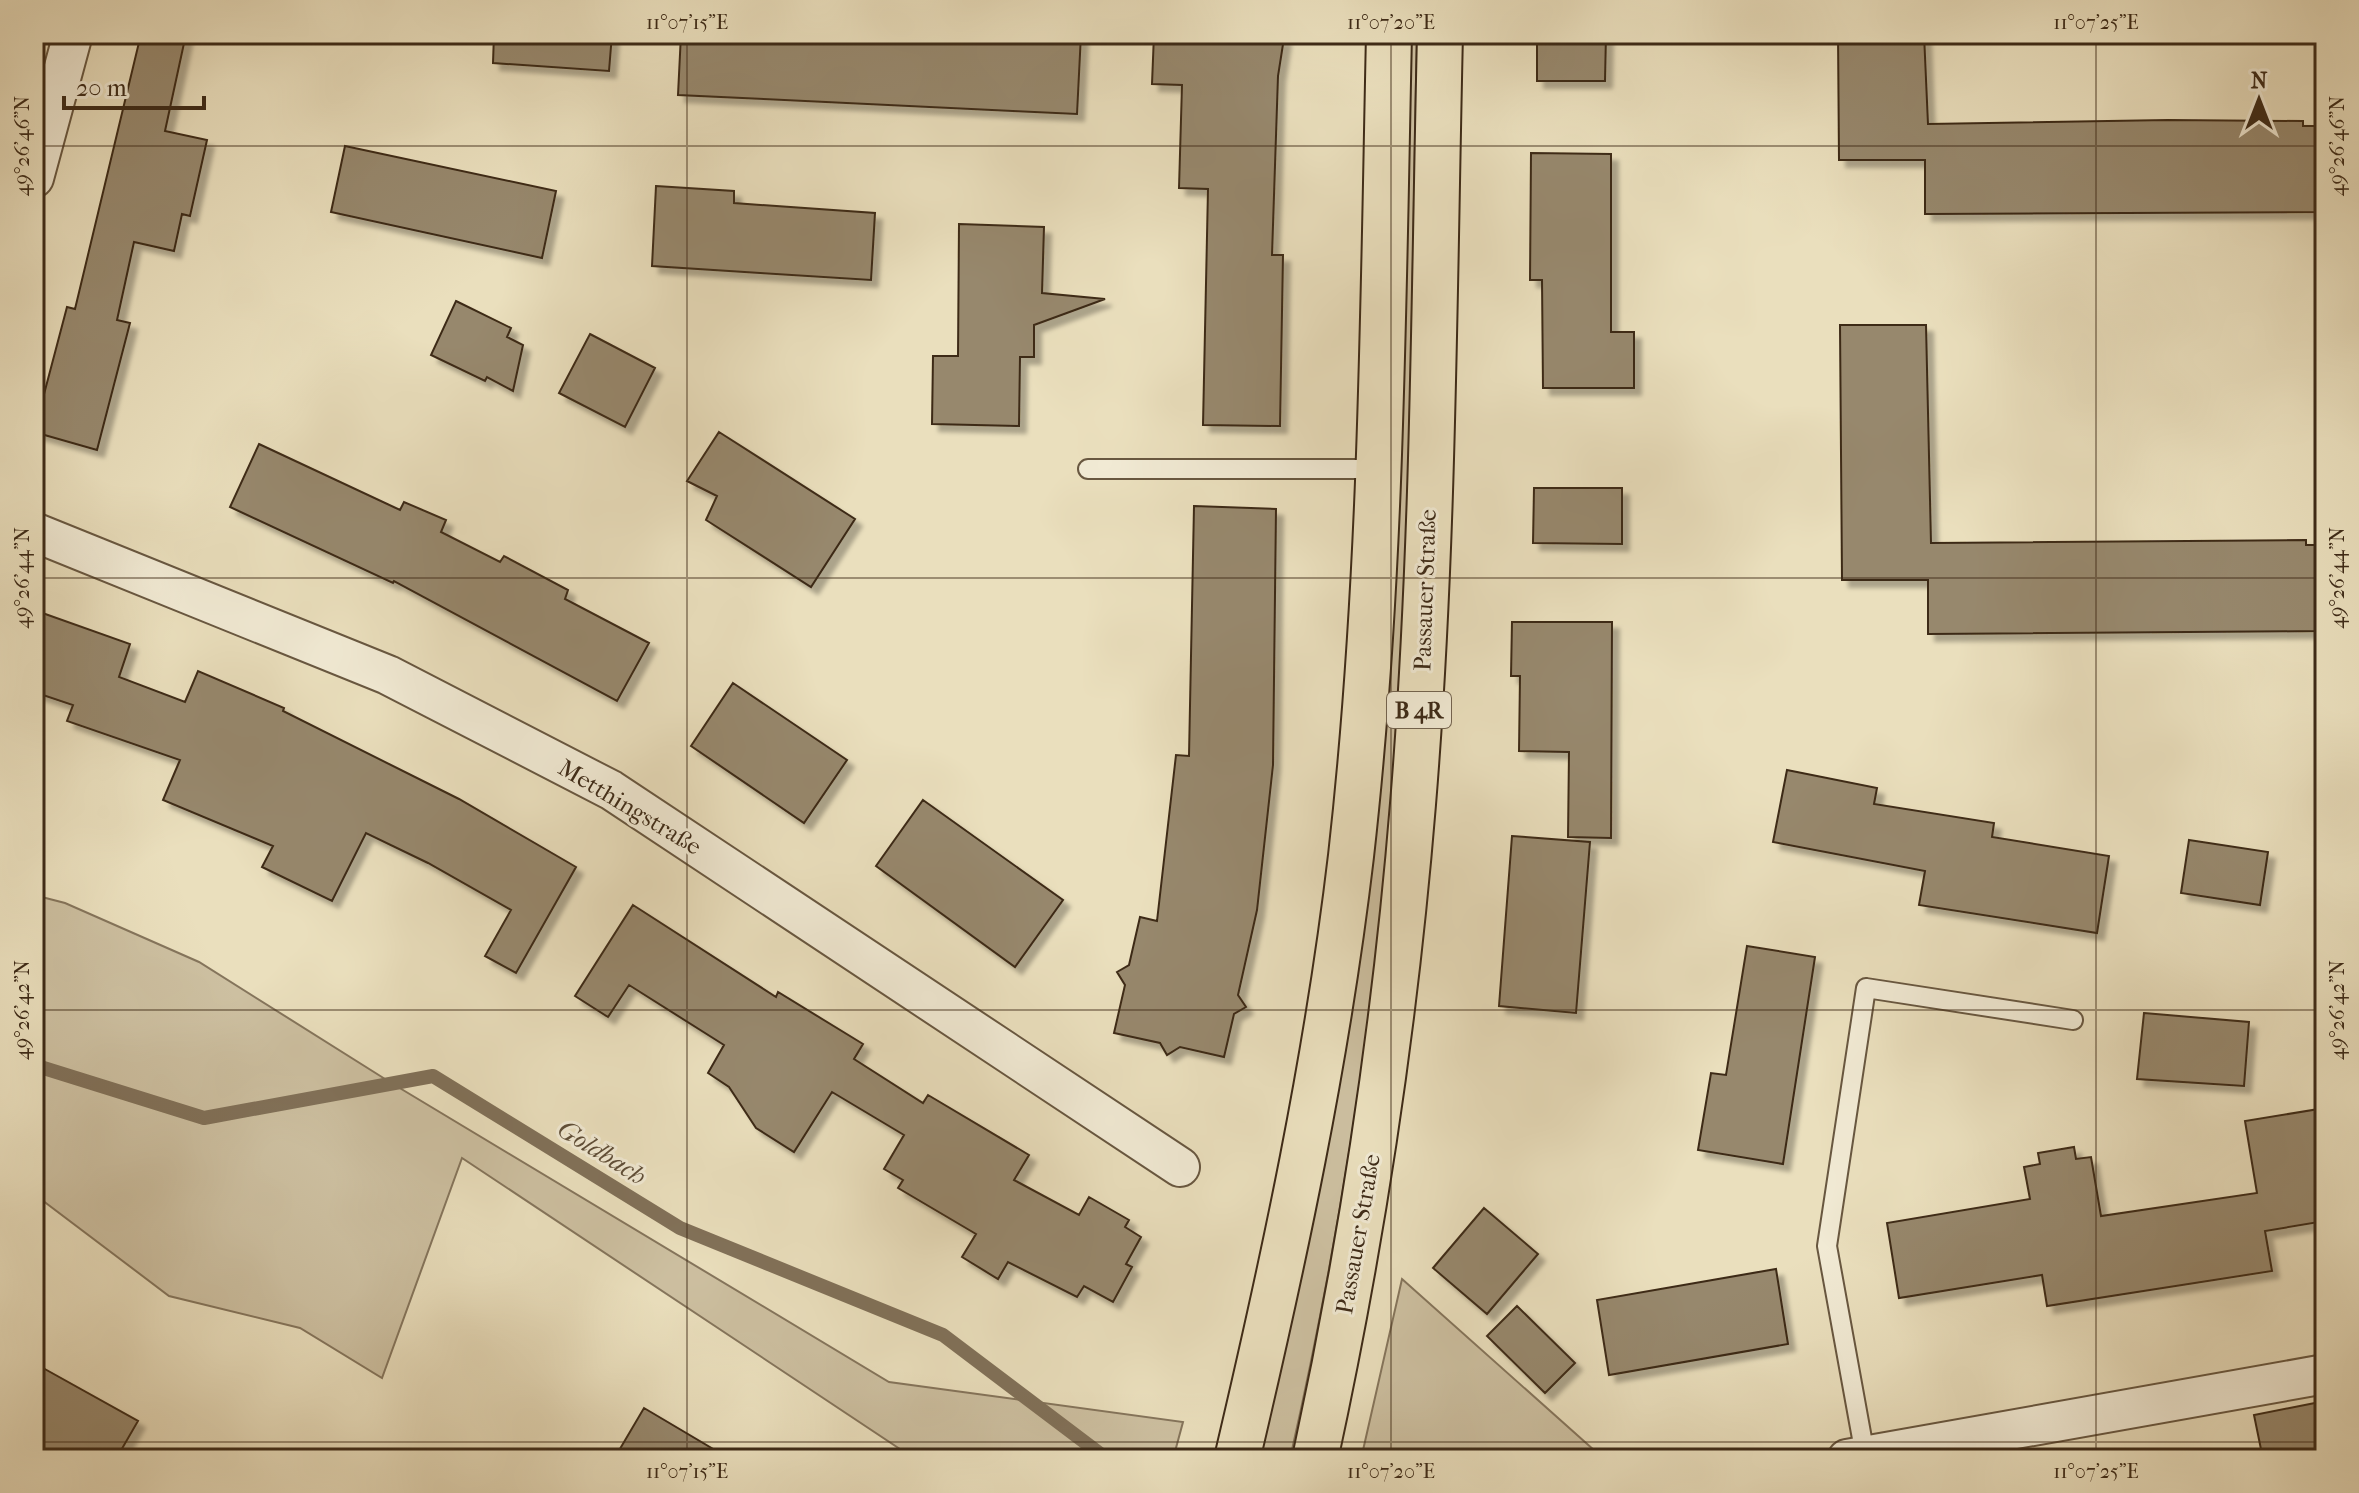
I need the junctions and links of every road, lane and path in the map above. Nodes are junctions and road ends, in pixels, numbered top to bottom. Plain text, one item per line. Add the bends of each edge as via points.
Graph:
1 (73, 34) edge
2 (1389, 34) edge
3 (1440, 34) edge
4 (34, 178) edge
5 (1088, 469) dead end
6 (1379, 469) junction
7 (34, 532) edge
8 (2073, 1020) dead end
9 (1180, 1167) dead end
10 (2325, 1374) edge
11 (1856, 1457) edge
12 (1237, 1459) edge
13 (1315, 1459) edge

1 - 4 street
2 - 6 main road, B 4R
3 - 13 main road, Passauer Straße / B 4R via 1427,551 1413,803 1379,1106
5 - 6 lane
6 - 12 main road, B 4R via 1363,737 1343,922 1305,1157
7 - 9 street, Metthingstraße via 388,675 611,790
8 - 11 lane via 1866,988 1827,1246
10 - 11 street

